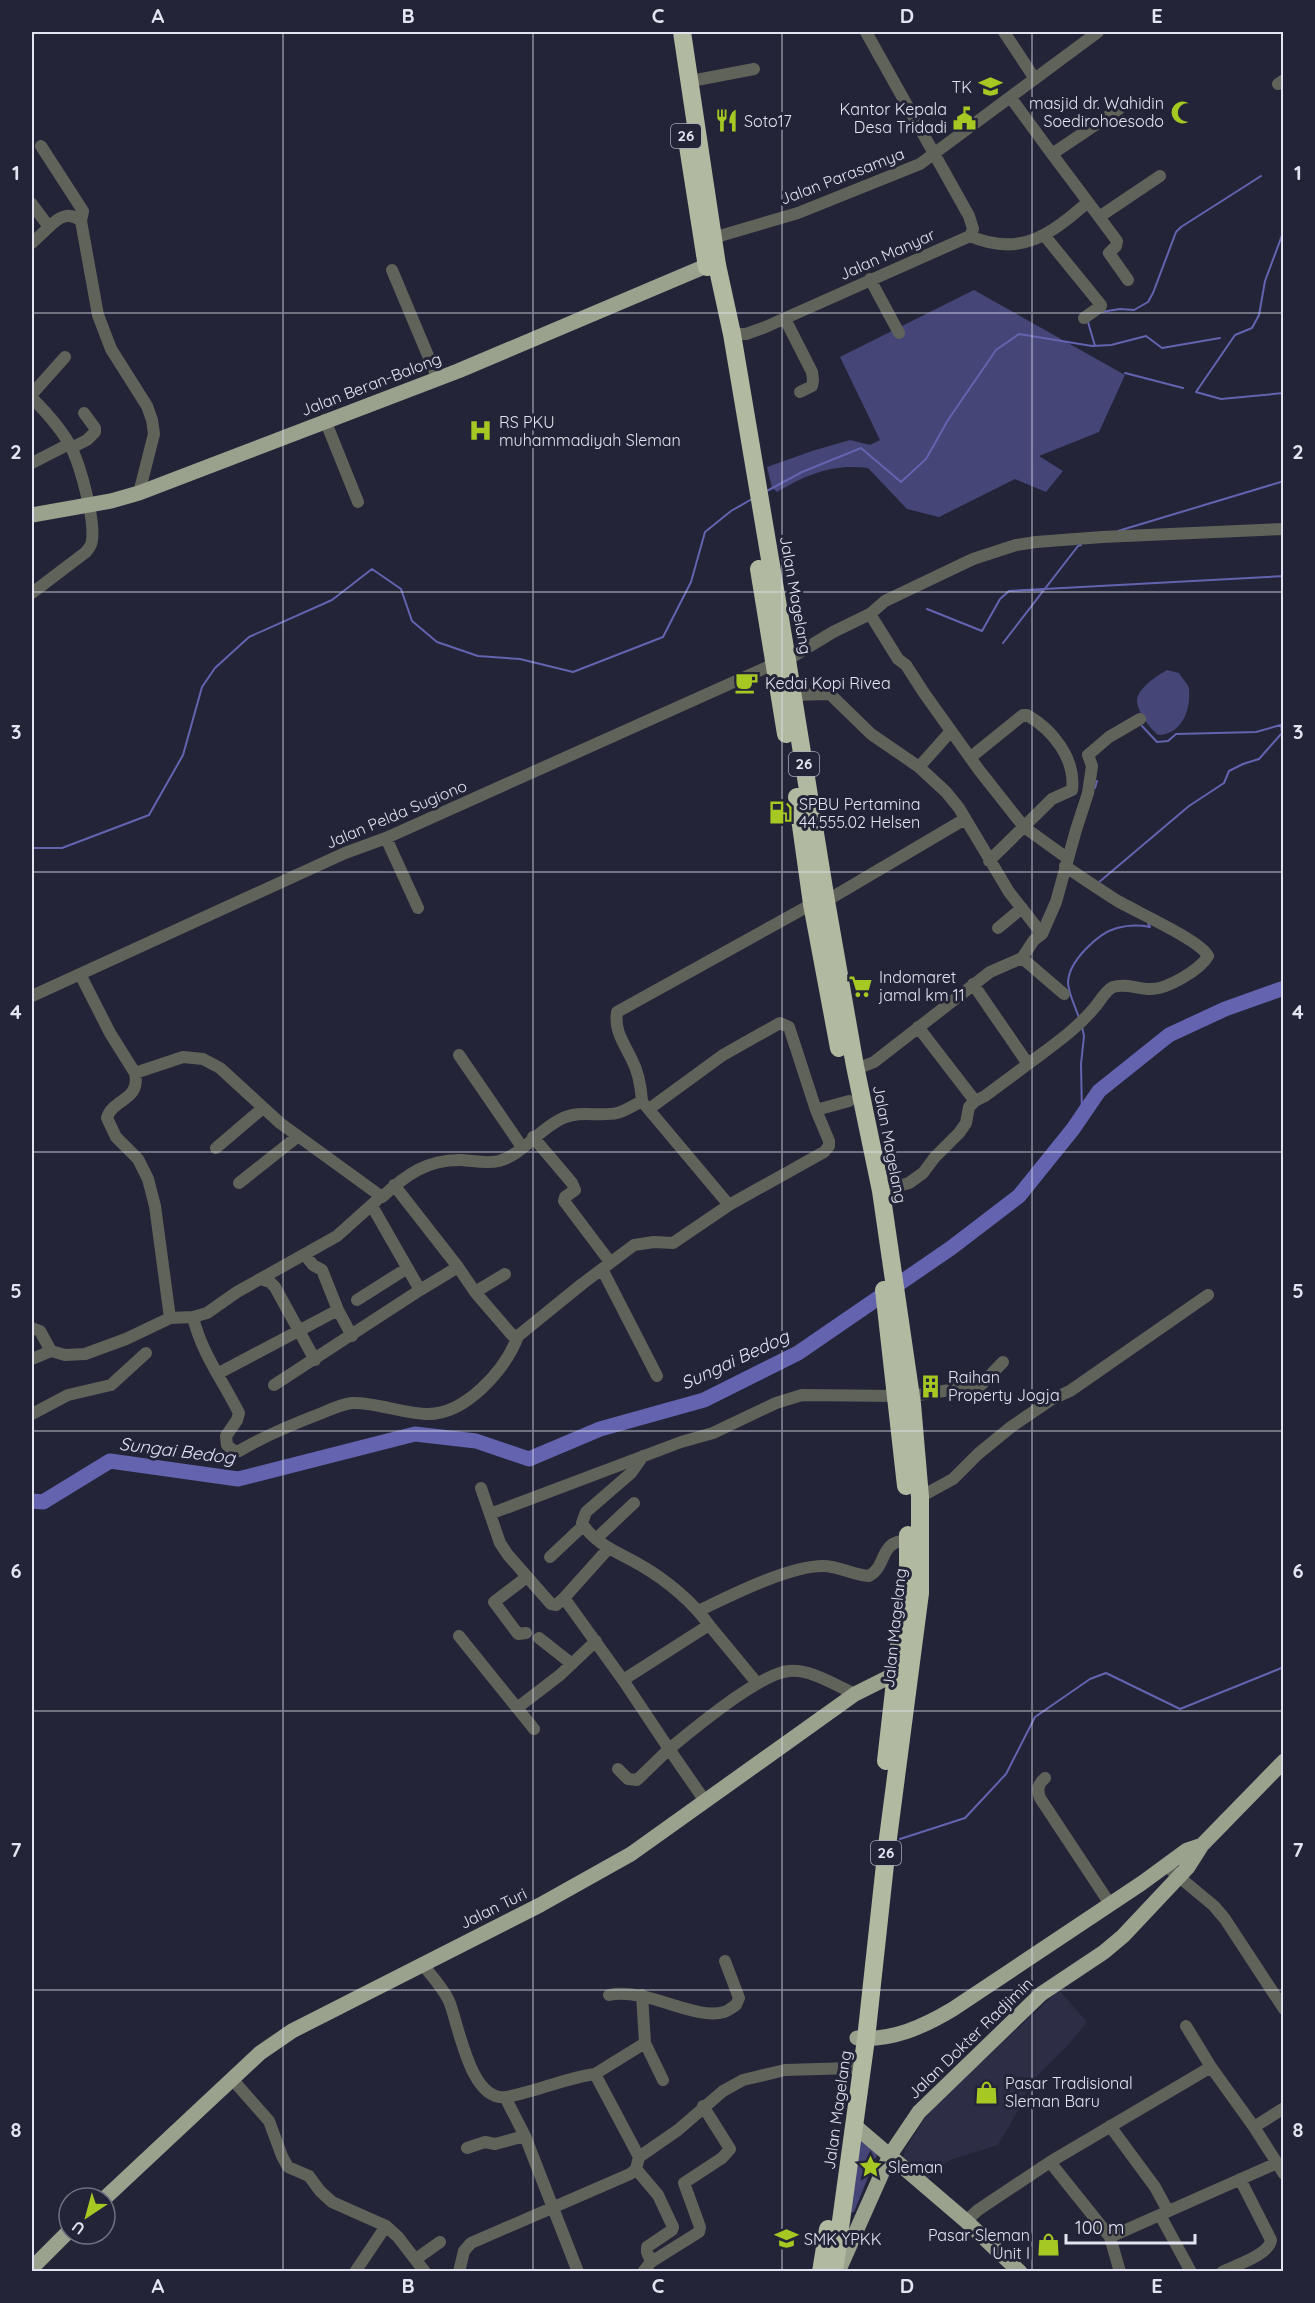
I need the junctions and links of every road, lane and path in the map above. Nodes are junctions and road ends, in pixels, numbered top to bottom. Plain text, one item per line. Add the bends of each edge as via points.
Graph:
1 (671, 32) edge
2 (682, 32) edge
3 (866, 32) edge
4 (1004, 32) edge
5 (1075, 32) edge
6 (1098, 32) edge
7 (1083, 43) junction
8 (754, 69) dead end
9 (1035, 79) junction
10 (691, 81) junction
11 (1011, 98) junction
12 (1119, 109) dead end
13 (41, 146) dead end
14 (1052, 154) junction
15 (934, 155) junction
16 (1160, 176) dead end
17 (1088, 202) junction
18 (32, 204) edge
19 (1099, 217) junction
20 (81, 221) junction
21 (49, 227) junction
22 (1044, 235) junction
23 (970, 236) junction
24 (708, 239) junction
25 (32, 243) edge
26 (712, 265) junction
27 (392, 270) dead end
28 (870, 279) junction
29 (1128, 280) dead end
30 (785, 318) junction
31 (1083, 318) dead end
32 (899, 333) dead end
33 (732, 334) junction
34 (65, 357) dead end
35 (437, 377) junction
36 (800, 393) dead end
37 (32, 396) edge
38 (84, 413) dead end
39 (325, 420) junction
40 (70, 446) junction
41 (32, 463) edge
42 (140, 493) junction
43 (358, 502) dead end
44 (89, 505) junction
45 (32, 515) edge
46 (1284, 529) edge
47 (32, 593) edge
48 (870, 614) junction
49 (781, 662) junction
50 (792, 694) junction
51 (1140, 719) dead end
52 (951, 731) junction
53 (971, 757) junction
54 (919, 767) junction
55 (965, 819) junction
56 (1024, 827) junction
57 (386, 838) junction
58 (989, 861) junction
59 (1066, 862) junction
60 (819, 903) junction
61 (418, 908) dead end
62 (1022, 908) junction
63 (998, 928) dead end
64 (1042, 934) junction
65 (828, 947) junction
66 (1022, 958) junction
67 (80, 974) junction
68 (973, 984) junction
69 (1064, 994) dead end
70 (32, 996) edge
71 (918, 1027) junction
72 (459, 1055) dead end
73 (1028, 1064) junction
74 (855, 1066) junction
75 (135, 1073) junction
76 (849, 1101) junction
77 (975, 1101) junction
78 (645, 1105) junction
79 (263, 1108) junction
80 (816, 1110) junction
81 (297, 1137) junction
82 (533, 1137) junction
83 (522, 1147) junction
84 (216, 1148) dead end
85 (239, 1183) dead end
86 (394, 1185) junction
87 (881, 1191) junction
88 (381, 1197) junction
89 (729, 1205) junction
90 (372, 1206) junction
91 (305, 1255) junction
92 (886, 1263) junction
93 (606, 1266) junction
94 (458, 1267) junction
95 (406, 1269) junction
96 (505, 1274) dead end
97 (261, 1279) junction
98 (420, 1290) junction
99 (475, 1292) junction
100 (1208, 1295) dead end
101 (357, 1300) dead end
102 (338, 1310) junction
103 (193, 1317) junction
104 (170, 1318) junction
105 (32, 1328) edge
106 (299, 1330) junction
107 (352, 1336) junction
108 (518, 1336) junction
109 (51, 1351) junction
110 (146, 1353) dead end
111 (32, 1359) edge
112 (315, 1360) junction
113 (1003, 1362) dead end
114 (219, 1373) junction
115 (657, 1376) dead end
116 (274, 1385) dead end
117 (905, 1396) junction
118 (32, 1414) edge
119 (643, 1456) junction
120 (481, 1488) dead end
121 (920, 1497) junction
122 (634, 1503) dead end
123 (490, 1514) junction
124 (583, 1526) junction
125 (597, 1538) junction
126 (908, 1540) junction
127 (608, 1549) junction
128 (550, 1557) dead end
129 (527, 1577) junction
130 (564, 1598) junction
131 (698, 1611) junction
132 (709, 1624) junction
133 (526, 1633) dead end
134 (459, 1636) dead end
135 (539, 1638) dead end
136 (596, 1641) junction
137 (572, 1664) junction
138 (904, 1670) junction
139 (623, 1680) junction
140 (756, 1683) junction
141 (855, 1694) junction
142 (517, 1708) junction
143 (534, 1729) dead end
144 (669, 1749) junction
145 (1284, 1761) edge
146 (618, 1769) dead end
147 (1045, 1778) dead end
148 (705, 1801) junction
149 (1202, 1845) junction
150 (1167, 1866) junction
151 (1179, 1877) junction
152 (1110, 1904) junction
153 (725, 1961) dead end
154 (422, 1964) junction
155 (609, 1995) dead end
156 (642, 1995) junction
157 (1284, 2009) edge
158 (1186, 2026) dead end
159 (862, 2039) junction
160 (645, 2043) junction
161 (1211, 2067) junction
162 (852, 2068) junction
163 (596, 2074) junction
164 (232, 2079) junction
165 (663, 2080) dead end
166 (505, 2097) junction
167 (703, 2106) junction
168 (1284, 2108) edge
169 (855, 2126) junction
170 (1110, 2126) junction
171 (1254, 2127) junction
172 (525, 2136) junction
173 (467, 2148) dead end
174 (890, 2155) junction
175 (1050, 2162) junction
176 (637, 2163) junction
177 (1280, 2169) edge
178 (1240, 2179) junction
179 (117, 2187) edge
180 (553, 2207) junction
181 (1164, 2213) junction
182 (966, 2221) junction
183 (386, 2226) junction
184 (849, 2226) junction
185 (1110, 2237) junction
186 (440, 2242) dead end
187 (57, 2243) edge
188 (416, 2259) junction
189 (647, 2267) edge
190 (32, 2268) edge
191 (355, 2271) edge
192 (424, 2271) edge
193 (459, 2271) edge
194 (578, 2271) edge
195 (821, 2271) edge
196 (836, 2271) edge
197 (1020, 2271) edge
198 (1120, 2271) edge
199 (1191, 2271) edge
200 (1222, 2271) edge

1 - 24 highway, Jalan Magelang / 26
2 - 10 highway, Jalan Magelang / 26
3 - 15 street
4 - 9 street
5 - 7 street
6 - 7 street, Jalan Parasamya
7 - 9 street, Jalan Parasamya
8 - 10 street
9 - 11 street, Jalan Parasamya
10 - 24 highway, Jalan Magelang / 26
11 - 14 street
11 - 15 street, Jalan Parasamya
12 - 14 street
13 - 20 street via 80,205
14 - 17 street
15 - 23 street via 969,216 973,229
15 - 24 street, Jalan Parasamya via 798,213
16 - 19 street
17 - 19 street
17 - 22 street
18 - 21 street
19 - 29 street via 1117,241 1109,253
20 - 21 street via 73,215 64,216
20 - 42 street via 98,315 111,349 152,420 154,434
21 - 25 street
22 - 23 street via 1011,246
22 - 31 street via 1101,305
23 - 28 street, Jalan Manyar
24 - 26 highway, Jalan Magelang / 26
26 - 33 highway, Jalan Magelang / 26
26 - 35 main road, Jalan Beran-Balong
26 - 49 highway, Jalan Magelang / 26
27 - 35 street
28 - 30 street, Jalan Manyar
28 - 32 street
30 - 33 street, Jalan Manyar via 746,334
30 - 36 street via 812,372 812,386
33 - 49 highway, Jalan Magelang / 26
34 - 37 street
35 - 39 main road, Jalan Beran-Balong
37 - 40 street
38 - 40 street via 95,432 87,440
39 - 42 main road, Jalan Beran-Balong
39 - 43 street
40 - 41 street
40 - 44 street
42 - 44 main road, Jalan Beran-Balong
44 - 45 main road, Jalan Beran-Balong
44 - 47 street via 92,543 86,552
46 - 48 street, Jalan Pelda Sugiono via 1016,545 973,559 885,601
48 - 49 street, Jalan Pelda Sugiono
48 - 52 street
49 - 50 highway, Jalan Magelang / 26
49 - 57 street, Jalan Pelda Sugiono
49 - 60 highway, Jalan Magelang / 26 via 796,796
50 - 54 street via 832,696 871,734
50 - 60 highway, Jalan Magelang / 26
51 - 59 street via 1088,755 1092,778
52 - 53 street
52 - 54 street
53 - 56 street
53 - 56 street via 1025,714 1054,736 1069,763 1073,788 1052,799
54 - 55 street via 946,792
55 - 58 street
55 - 60 street
56 - 58 street
56 - 59 street
57 - 61 street
57 - 67 street, Jalan Pelda Sugiono
58 - 62 street
59 - 64 street via 1056,902
59 - 73 street via 1116,900 1170,928 1208,956 1201,965 1162,987 1110,989 1068,1034
60 - 65 highway, Jalan Magelang / 26
60 - 78 street via 617,1012 619,1037 633,1062
62 - 63 street
62 - 64 street
64 - 66 street
65 - 74 highway, Jalan Magelang / 26
65 - 76 highway, Jalan Magelang / 26
66 - 68 street
66 - 69 street
67 - 70 street, Jalan Pelda Sugiono
67 - 75 street
68 - 71 street
68 - 73 street
71 - 74 street via 874,1062
71 - 77 street
72 - 83 street
73 - 77 street
74 - 87 highway, Jalan Magelang / 26
75 - 79 street via 183,1057 203,1059 220,1068
75 - 104 street via 131,1095 107,1118 116,1137 138,1159 148,1179
76 - 80 street
76 - 92 highway, Jalan Magelang / 26
77 - 87 street via 959,1133 923,1173 909,1184
78 - 80 street via 780,1023 791,1032
78 - 82 street via 617,1113 565,1117
78 - 89 street
79 - 81 street
79 - 84 street
80 - 89 street via 829,1141 824,1152
81 - 85 street
81 - 88 street
82 - 83 street
82 - 93 street via 572,1183 575,1190 564,1201
83 - 86 street via 500,1161 460,1160 429,1165
86 - 88 street
86 - 94 street
87 - 92 highway, Jalan Magelang / 26
88 - 90 street
89 - 93 street via 673,1243 634,1245
90 - 91 street via 338,1236
90 - 95 street
91 - 97 street
91 - 102 street via 322,1270
92 - 117 highway, Jalan Magelang / 26
93 - 108 street
93 - 115 street
94 - 98 street
94 - 99 street
95 - 98 street
95 - 101 street
96 - 99 street
97 - 103 street via 207,1313
97 - 106 street via 276,1287
98 - 107 street
99 - 108 street via 512,1335
100 - 121 street via 1011,1427 953,1479
102 - 106 street
102 - 107 street
103 - 104 street
103 - 114 street via 196,1331
104 - 109 street via 85,1354
105 - 109 street via 40,1330
106 - 112 street
106 - 114 street
107 - 112 street
108 - 114 street via 511,1354 484,1386 446,1411 427,1414 352,1403 272,1432 238,1451 230,1449 226,1442 239,1413
109 - 111 street
110 - 118 street via 111,1385 68,1395
112 - 116 street
113 - 117 street via 981,1385
117 - 119 street via 802,1395
117 - 121 highway, Jalan Magelang / 26
117 - 126 highway, Jalan Magelang / 26
119 - 123 street
119 - 124 street via 631,1473 586,1512
120 - 123 street
121 - 138 highway, Jalan Magelang / 26 via 920,1593
122 - 125 street
123 - 129 street via 500,1543
124 - 125 street
124 - 128 street
125 - 127 street
126 - 131 street via 891,1544 868,1576 822,1566 807,1569 758,1584
126 - 138 highway, Jalan Magelang / 26
127 - 130 street
127 - 131 street via 643,1566
129 - 130 street via 551,1604 556,1605
129 - 133 street via 494,1602 518,1634
130 - 136 street
131 - 132 street
132 - 139 street
132 - 140 street
134 - 142 street
135 - 137 street
136 - 137 street
136 - 139 street
137 - 142 street
138 - 141 main road, Jalan Turi
138 - 159 highway, Jalan Magelang / 26
139 - 144 street
140 - 141 street via 788,1671 812,1675
140 - 144 street
141 - 148 main road, Jalan Turi
142 - 143 street
144 - 146 street via 637,1780 628,1779
144 - 148 street
145 - 149 main road, Jalan Dokter Radjimin
147 - 152 street via 1037,1791 1040,1798
148 - 154 main road, Jalan Turi via 623,1858
149 - 150 main road, Jalan Dokter Radjimin via 1187,1850
149 - 151 main road, Jalan Dokter Radjimin
150 - 151 street
150 - 152 main road, Jalan Dokter Radjimin
151 - 157 street via 1225,1919
151 - 174 main road, Jalan Dokter Radjimin via 1114,1943 1034,2001 920,2112
152 - 159 main road, Jalan Dokter Radjimin via 941,2016 905,2033
153 - 156 street via 739,1998 736,2005 724,2012 709,2013
154 - 164 main road, Jalan Turi via 292,2031
154 - 166 street via 447,1998 472,2073 489,2093
155 - 156 street
156 - 160 street
158 - 161 street
159 - 162 highway, Jalan Magelang / 26
159 - 169 highway, Jalan Magelang / 26
160 - 163 street
160 - 165 street
161 - 170 street
161 - 171 street
162 - 167 street via 785,2070 743,2080
162 - 195 highway, Jalan Magelang / 26
163 - 166 street
163 - 176 street
164 - 179 main road, Jalan Turi
164 - 183 street via 269,2121 290,2169 309,2176 332,2202
166 - 172 street
167 - 176 street
167 - 189 street via 730,2150 684,2183 699,2232
168 - 171 street
169 - 174 main road
169 - 184 highway, Jalan Magelang / 26
170 - 175 street
170 - 181 street via 1155,2187
171 - 177 street
172 - 173 street
172 - 180 street
174 - 182 main road
174 - 184 main road, Jalan Dokter Radjimin
175 - 182 street
175 - 185 street
176 - 180 street via 623,2178
176 - 189 street via 673,2226 647,2247
177 - 178 street
178 - 181 street
178 - 200 street via 1271,2240 1265,2252
180 - 193 street via 471,2243 464,2251
180 - 194 street
181 - 185 street
181 - 199 street
182 - 197 main road
183 - 188 street
183 - 191 street
184 - 196 highway, Jalan Magelang / 26
185 - 198 street
186 - 188 street
187 - 190 main road
188 - 192 street

